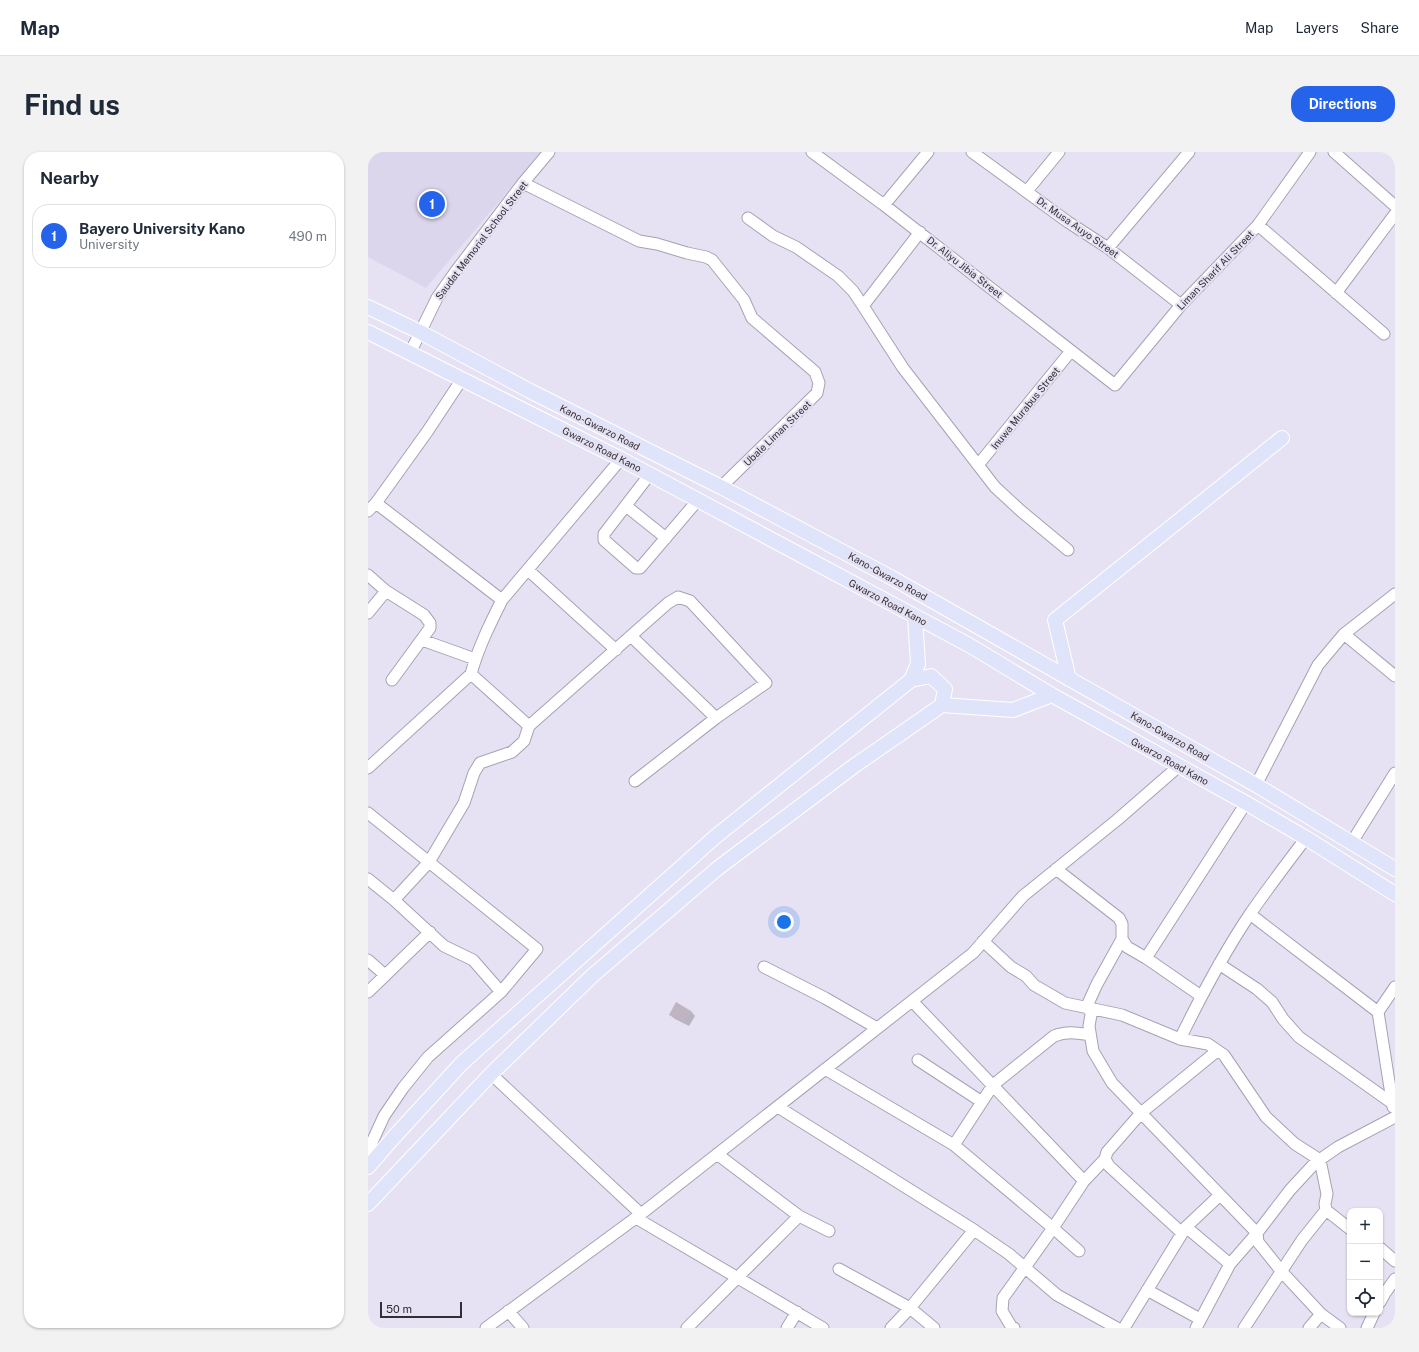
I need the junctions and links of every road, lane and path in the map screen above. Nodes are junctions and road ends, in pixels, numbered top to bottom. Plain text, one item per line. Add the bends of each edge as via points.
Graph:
1 (549, 152) edge
2 (812, 152) edge
3 (928, 152) edge
4 (972, 152) edge
5 (1060, 152) edge
6 (1189, 152) edge
7 (1310, 152) edge
8 (1334, 152) edge
9 (523, 183) junction
10 (1027, 191) junction
11 (884, 205) junction
12 (1395, 206) edge
13 (1395, 214) edge
14 (748, 218) dead end
15 (1258, 225) junction
16 (920, 232) junction
17 (1108, 248) junction
18 (1336, 293) junction
19 (1181, 305) junction
20 (863, 306) junction
21 (368, 307) edge
22 (368, 332) edge
23 (420, 332) junction
24 (1384, 334) dead end
25 (1071, 351) junction
26 (410, 353) junction
27 (462, 379) junction
28 (1115, 385) joint
29 (1282, 438) dead end
30 (621, 459) junction
31 (978, 465) junction
32 (650, 474) junction
33 (721, 487) junction
34 (698, 500) junction
35 (376, 503) junction
36 (626, 506) junction
37 (368, 511) edge
38 (666, 538) junction
39 (1068, 550) dead end
40 (528, 570) junction
41 (368, 575) edge
42 (386, 591) junction
43 (1395, 594) edge
44 (502, 600) junction
45 (368, 613) edge
46 (915, 617) junction
47 (1344, 634) junction
48 (631, 636) junction
49 (422, 640) junction
50 (616, 650) junction
51 (475, 659) junction
52 (471, 674) junction
53 (1395, 676) edge
54 (1069, 679) junction
55 (392, 680) dead end
56 (911, 680) junction
57 (1052, 695) junction
58 (942, 705) junction
59 (716, 718) junction
60 (530, 726) junction
61 (1179, 766) junction
62 (368, 768) edge
63 (1395, 773) edge
64 (635, 781) dead end
65 (1256, 785) junction
66 (1246, 803) junction
67 (368, 813) edge
68 (1306, 838) junction
69 (1352, 842) junction
70 (429, 862) junction
71 (1056, 869) junction
72 (1395, 869) edge
73 (368, 879) edge
74 (1395, 894) edge
75 (394, 900) junction
76 (1250, 914) junction
77 (430, 932) junction
78 (1122, 939) junction
79 (983, 941) junction
80 (1146, 958) junction
81 (368, 960) edge
82 (1219, 964) junction
83 (764, 967) dead end
84 (385, 975) junction
85 (1395, 987) edge
86 (368, 992) edge
87 (501, 992) junction
88 (1200, 996) junction
89 (912, 1000) junction
90 (1089, 1009) junction
91 (1378, 1012) junction
92 (877, 1028) junction
93 (1090, 1035) junction
94 (1180, 1039) junction
95 (1217, 1051) junction
96 (918, 1060) dead end
97 (825, 1069) junction
98 (491, 1074) junction
99 (993, 1085) junction
100 (982, 1102) junction
101 (778, 1107) junction
102 (1393, 1107) edge
103 (1141, 1113) junction
104 (1395, 1117) edge
105 (954, 1146) junction
106 (368, 1151) edge
107 (717, 1154) junction
108 (1105, 1159) junction
109 (1320, 1160) junction
110 (368, 1167) edge
111 (1084, 1181) junction
112 (1220, 1194) junction
113 (368, 1204) edge
114 (1326, 1210) junction
115 (638, 1216) junction
116 (799, 1216) junction
117 (1054, 1228) junction
118 (1347, 1228) edge
119 (829, 1230) dead end
120 (974, 1230) junction
121 (1184, 1230) junction
122 (1257, 1233) junction
123 (1079, 1251) dead end
124 (1383, 1251) edge
125 (1395, 1261) edge
126 (1230, 1264) junction
127 (1024, 1267) junction
128 (839, 1269) dead end
129 (1282, 1272) junction
130 (738, 1278) junction
131 (1395, 1279) edge
132 (1148, 1290) junction
133 (1383, 1297) edge
134 (910, 1308) junction
135 (508, 1311) junction
136 (797, 1312) junction
137 (1321, 1314) junction
138 (1372, 1316) edge
139 (1198, 1324) edge
140 (1125, 1327) edge
141 (486, 1328) edge
142 (523, 1328) edge
143 (687, 1328) edge
144 (787, 1328) edge
145 (824, 1328) edge
146 (892, 1328) edge
147 (934, 1328) edge
148 (1014, 1328) edge
149 (1244, 1328) edge
150 (1309, 1328) edge
151 (1340, 1328) edge
152 (1366, 1328) edge

1 - 9 street, Saudat Memorial School Street
2 - 11 street, Dr. Aliyu Jibia Street
3 - 11 street
4 - 10 street, Dr. Musa Auyo Street
5 - 10 street
6 - 17 street
7 - 15 street, Liman Sharif Ali Street
8 - 12 street
9 - 23 street, Saudat Memorial School Street via 448,282
9 - 33 street, Ubale Liman Street via 639,240 687,254 706,256 744,300 752,318 815,372 819,383 817,393
10 - 17 street, Dr. Musa Auyo Street
11 - 16 street, Dr. Aliyu Jibia Street
13 - 18 street
14 - 20 street via 772,236 796,247 838,276
15 - 18 street
15 - 19 street, Liman Sharif Ali Street
16 - 20 street
16 - 25 street, Dr. Aliyu Jibia Street
17 - 19 street, Dr. Musa Auyo Street
18 - 24 street
19 - 28 street, Liman Sharif Ali Street
20 - 31 street via 903,368
21 - 23 main road, Kano-Gwarzo Road
22 - 26 main road, Gwarzo Road Kano
23 - 26 street, Saudat Memorial School Street
23 - 33 main road, Kano-Gwarzo Road via 530,391
25 - 28 street, Dr. Aliyu Jibia Street
25 - 31 street, Inuwa Murabus Street
26 - 27 main road, Gwarzo Road Kano
27 - 30 main road, Gwarzo Road Kano
27 - 35 street
29 - 54 main road via 1055,620
30 - 32 main road, Gwarzo Road Kano
30 - 40 street
31 - 39 street via 995,487
32 - 34 main road, Gwarzo Road Kano
32 - 36 street
33 - 54 main road, Kano-Gwarzo Road via 894,579
34 - 38 street
34 - 46 main road, Gwarzo Road Kano
35 - 37 street
35 - 44 street
36 - 38 street
36 - 38 street via 603,537 636,568 640,568
40 - 44 street
40 - 50 street
41 - 42 street
42 - 45 street
42 - 49 street via 428,619 430,628
43 - 47 street
44 - 51 street
46 - 56 main road via 918,664
46 - 57 main road, Gwarzo Road Kano via 969,645
47 - 53 street
47 - 65 street via 1318,665
48 - 50 street
48 - 59 street
48 - 59 street via 678,597 690,601 766,683
49 - 51 street
49 - 55 street
50 - 60 street
51 - 52 street
52 - 60 street
52 - 62 street
54 - 65 main road, Kano-Gwarzo Road
56 - 58 main road via 931,676 945,689
56 - 110 main road via 714,837 462,1063
57 - 58 main road via 1013,710
57 - 61 main road, Gwarzo Road Kano
58 - 98 main road via 854,766 718,868 592,976
59 - 64 street
60 - 70 street via 524,741 512,752 480,763 464,802
61 - 66 main road, Gwarzo Road Kano
61 - 71 street
63 - 69 street
65 - 69 main road, Kano-Gwarzo Road
66 - 68 main road, Gwarzo Road Kano
66 - 80 street
67 - 70 street
68 - 74 main road, Gwarzo Road Kano
68 - 76 street
69 - 72 main road, Kano-Gwarzo Road
70 - 75 street
70 - 87 street via 537,948
71 - 78 street via 1118,918 1122,924
71 - 79 street via 1023,896
73 - 75 street
75 - 77 street
76 - 82 street
76 - 91 street
77 - 84 street
77 - 87 street via 444,946 473,960
78 - 80 street via 1127,947
78 - 90 street via 1096,984
79 - 89 street via 973,953
79 - 90 street via 1010,967 1026,976 1034,985 1065,1003
80 - 88 street
81 - 84 street
82 - 88 street
82 - 102 street via 1272,1002 1283,1019 1300,1037
83 - 92 street
84 - 86 street
85 - 91 street
87 - 106 street via 428,1057 384,1116
88 - 94 street
89 - 92 street
89 - 99 street
90 - 93 street
90 - 94 street via 1122,1015
91 - 102 street
92 - 97 street
93 - 99 street via 1072,1032 1054,1036
93 - 103 street via 1093,1051 1112,1083
94 - 95 street via 1208,1044
95 - 103 street
95 - 109 street via 1224,1055 1266,1117 1295,1144
96 - 100 street
97 - 101 street
97 - 105 street
98 - 113 main road
98 - 115 street
99 - 100 street
99 - 111 street
100 - 105 street
101 - 107 street
101 - 120 street
103 - 108 street via 1107,1152
103 - 112 street
104 - 109 street via 1338,1147
105 - 117 street
107 - 115 street
107 - 116 street
108 - 111 street
108 - 121 street via 1109,1166
109 - 114 street via 1327,1194
109 - 122 street via 1290,1190
111 - 117 street
112 - 121 street
112 - 122 street
114 - 118 street
114 - 129 street via 1302,1240
115 - 130 street
115 - 135 street
116 - 119 street
116 - 130 street
117 - 123 street
117 - 127 street
120 - 127 street
120 - 134 street
121 - 126 street
121 - 132 street
122 - 126 street
122 - 129 street via 1258,1242
124 - 125 street
126 - 139 street
127 - 140 street via 1057,1295
127 - 148 street via 1003,1298 1002,1311
128 - 134 street
129 - 137 street
129 - 149 street
130 - 136 street
130 - 143 street
131 - 133 street
132 - 139 street
132 - 140 street
134 - 146 street
134 - 147 street
135 - 141 street
135 - 142 street
136 - 144 street
136 - 145 street
137 - 150 street
137 - 151 street
138 - 152 street

